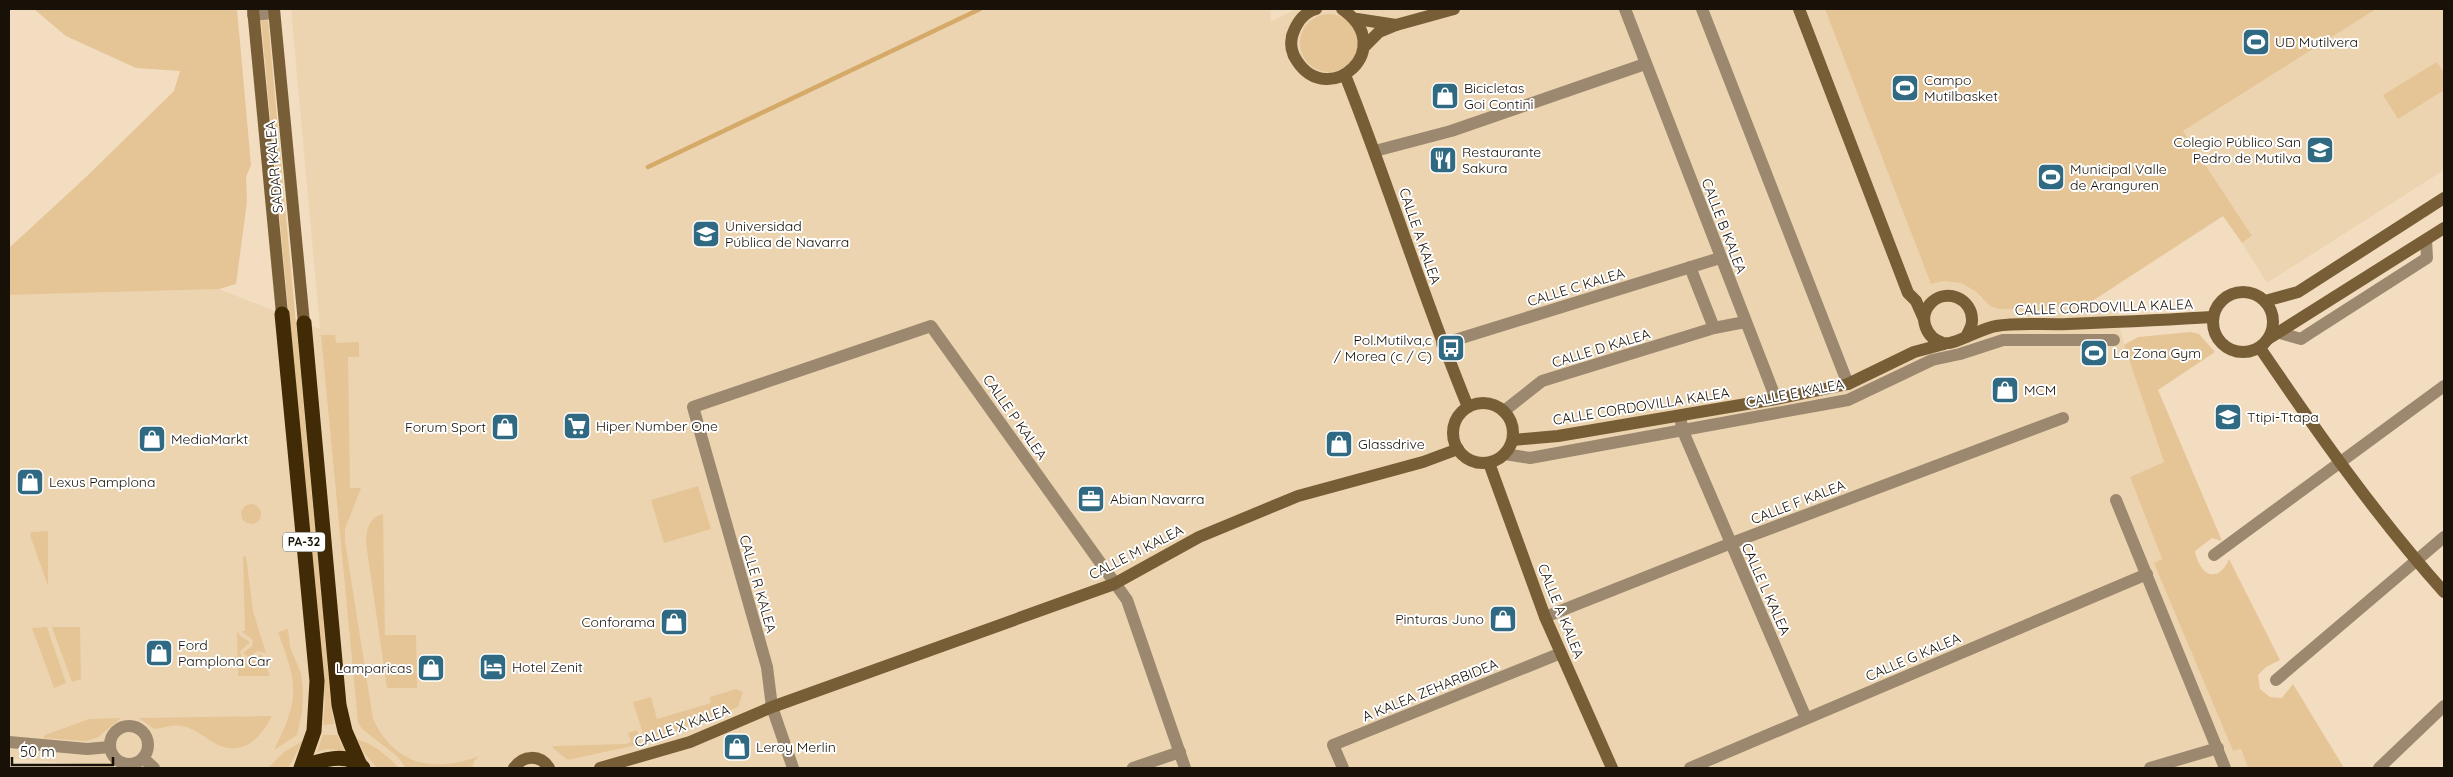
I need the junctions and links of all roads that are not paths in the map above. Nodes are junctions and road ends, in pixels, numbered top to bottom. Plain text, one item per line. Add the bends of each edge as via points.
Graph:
1 (1311, 9) edge
2 (1342, 9) edge
3 (1454, 9) edge
4 (1625, 9) edge
5 (1702, 9) edge
6 (1799, 9) edge
7 (274, 11) edge
8 (253, 12) edge
9 (1357, 20) junction
10 (1396, 25) junction
11 (1365, 46) junction
12 (1645, 64) junction
13 (1345, 75) junction
14 (1375, 152) junction
15 (2444, 198) edge
16 (2444, 228) edge
17 (1720, 258) junction
18 (1690, 267) junction
19 (1900, 271) junction
20 (1936, 298) junction
21 (2265, 301) junction
22 (282, 314) joint
23 (1971, 314) junction
24 (2212, 317) junction
25 (1746, 322) junction
26 (304, 323) joint
27 (1925, 324) junction
28 (1997, 326) junction
29 (1714, 328) junction
30 (1967, 335) junction
31 (2114, 340) dead end
32 (1442, 344) junction
33 (1944, 344) junction
34 (2264, 344) junction
35 (1914, 352) junction
36 (1848, 384) junction
37 (2444, 386) edge
38 (1776, 399) junction
39 (693, 407) joint
40 (1468, 407) junction
41 (1504, 411) junction
42 (1680, 415) junction
43 (2062, 418) dead end
44 (1682, 429) junction
45 (1513, 440) junction
46 (1458, 449) junction
47 (1504, 454) junction
48 (2341, 462) junction
49 (1489, 463) junction
50 (2116, 500) dead end
51 (2444, 537) edge
52 (1730, 544) junction
53 (2214, 555) dead end
54 (2416, 560) junction
55 (2147, 574) junction
56 (1114, 584) junction
57 (2444, 592) edge
58 (1545, 617) junction
59 (1561, 653) junction
60 (2276, 680) dead end
61 (2444, 706) edge
62 (772, 707) junction
63 (1806, 718) junction
64 (9, 742) edge
65 (110, 747) junction
66 (2218, 748) junction
67 (1180, 752) junction
68 (143, 758) junction
69 (361, 765) edge
70 (154, 768) edge
71 (302, 768) edge
72 (514, 768) edge
73 (549, 768) edge
74 (600, 768) edge
75 (793, 768) edge
76 (1133, 768) edge
77 (1186, 768) edge
78 (1342, 768) edge
79 (1612, 768) edge
80 (1690, 768) edge
81 (2150, 768) edge
82 (2225, 768) edge
83 (2379, 768) edge

1 - 13 street via 1296,24 1290,42 1293,55 1303,70 1324,79
2 - 9 street
3 - 10 street
4 - 12 street, CALLE B KALEA
5 - 36 street, CALLE E KALEA
6 - 19 street
7 - 8 street
7 - 26 street, SADAR KALEA
8 - 22 street, SADAR KALEA
9 - 10 street
9 - 11 street
10 - 11 street via 1379,32
11 - 13 street via 1358,64
12 - 14 street via 1451,131
12 - 17 street, CALLE B KALEA
13 - 14 street, CALLE A KALEA
14 - 32 street, CALLE A KALEA
15 - 21 street via 2298,292
16 - 34 street
17 - 18 street, CALLE C KALEA
17 - 25 street, CALLE B KALEA
18 - 29 street
18 - 32 street, CALLE C KALEA
19 - 20 street via 1918,293
19 - 27 street
20 - 23 street via 1956,296 1964,301
20 - 27 street via 1928,306
21 - 24 street via 2254,294 2238,292 2223,299
21 - 34 street via 2273,315 2273,328
22 - 71 highway, PA-32 / PA-32 via 317,681 314,731
23 - 28 street, CALLE CORDOVILLA KALEA
23 - 30 street via 1973,322
24 - 28 street, CALLE CORDOVILLA KALEA
24 - 34 street via 2218,339 2228,349 2240,352
25 - 29 street, CALLE D KALEA
25 - 38 street, CALLE B KALEA
26 - 69 highway, PA-32 via 339,705 345,731
27 - 33 street via 1932,338
27 - 35 street
28 - 30 street, CALLE CORDOVILLA KALEA
29 - 41 street, CALLE D KALEA via 1542,381
30 - 33 street via 1956,343
31 - 44 street, CALLE E KALEA via 2003,340 1932,360 1848,400
32 - 40 street, CALLE A KALEA
33 - 35 street, CALLE CORDOVILLA KALEA
34 - 48 street
35 - 36 street, CALLE CORDOVILLA KALEA
36 - 38 street, CALLE CORDOVILLA KALEA
37 - 48 street
38 - 42 street, CALLE CORDOVILLA KALEA
39 - 56 street, CALLE P KALEA via 931,326
39 - 62 street, CALLE R KALEA via 767,667
40 - 41 street via 1480,403 1493,404
40 - 46 street via 1455,421 1454,440
41 - 45 street via 1510,419
42 - 44 street, CALLE L KALEA
42 - 45 street, CALLE CORDOVILLA KALEA via 1558,436
43 - 52 street, CALLE F KALEA
44 - 47 street, CALLE E KALEA via 1530,458
44 - 52 street, CALLE L KALEA
45 - 47 street
46 - 49 street via 1471,461
46 - 56 street, CALLE M KALEA via 1423,462 1298,496 1199,537
47 - 49 street
48 - 53 street
48 - 54 street
49 - 58 street, CALLE A KALEA
50 - 55 street
51 - 54 street
52 - 58 street, CALLE F KALEA
52 - 63 street, CALLE L KALEA
54 - 57 street
54 - 60 street
55 - 63 street, CALLE G KALEA
55 - 66 street
56 - 62 street, CALLE M KALEA
56 - 67 street, CALLE P KALEA via 1127,600
58 - 59 street, CALLE A KALEA
59 - 78 street, A KALEA ZEHARBIDEA via 1333,745
59 - 79 street, CALLE A KALEA
61 - 83 street
62 - 74 street, CALLE X KALEA via 690,742
62 - 75 street, CALLE R KALEA
63 - 80 street, CALLE G KALEA
64 - 65 street via 87,750
65 - 68 street via 122,762 133,764
65 - 68 street via 110,739 118,730 136,727 148,740
66 - 81 street
66 - 82 street
67 - 76 street
67 - 77 street, CALLE P KALEA
68 - 70 street
69 - 71 highway, PA-32 via 333,758 318,760
72 - 73 street via 530,757 543,761

